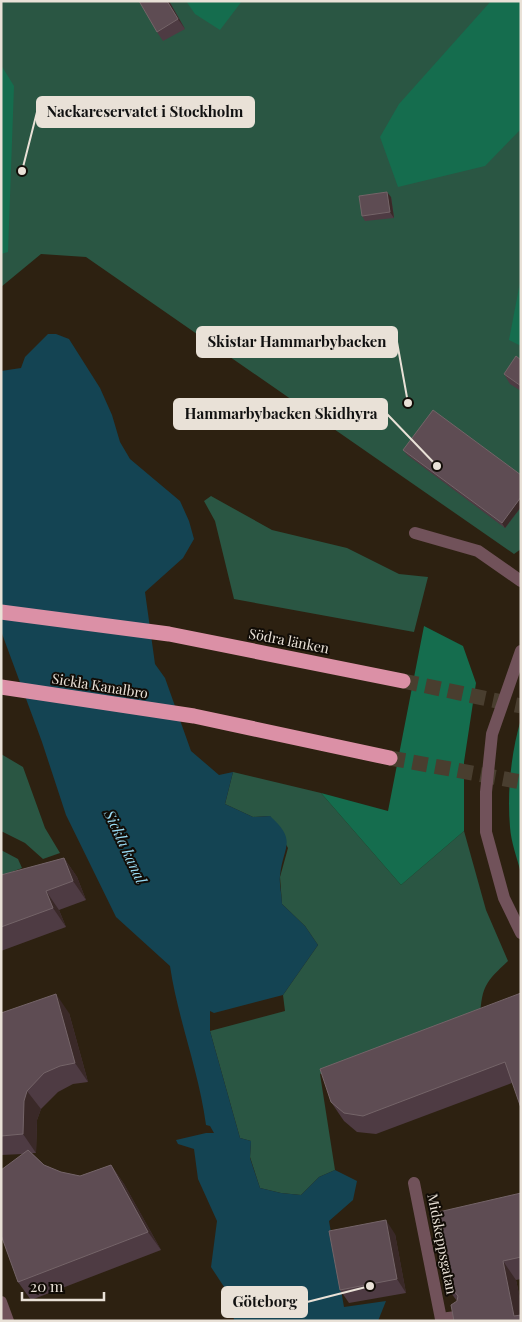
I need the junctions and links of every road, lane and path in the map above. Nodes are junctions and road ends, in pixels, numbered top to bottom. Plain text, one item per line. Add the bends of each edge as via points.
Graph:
1 (415, 533) dead end
2 (521, 581) edge
3 (1, 612) edge
4 (521, 651) edge
5 (403, 681) tunnel mouth
6 (1, 687) edge
7 (390, 758) tunnel mouth
8 (521, 933) edge
9 (414, 1183) dead end
10 (1, 1302) edge
11 (463, 1316) edge
12 (8, 1321) edge

1 - 2 street via 478,551
3 - 5 highway, Södra länken via 169,634
4 - 8 street via 492,734 486,792 486,832 504,898
6 - 7 highway, Sickla Kanalbro via 194,716
9 - 11 street, Midskeppsgatan via 441,1319
10 - 12 street

